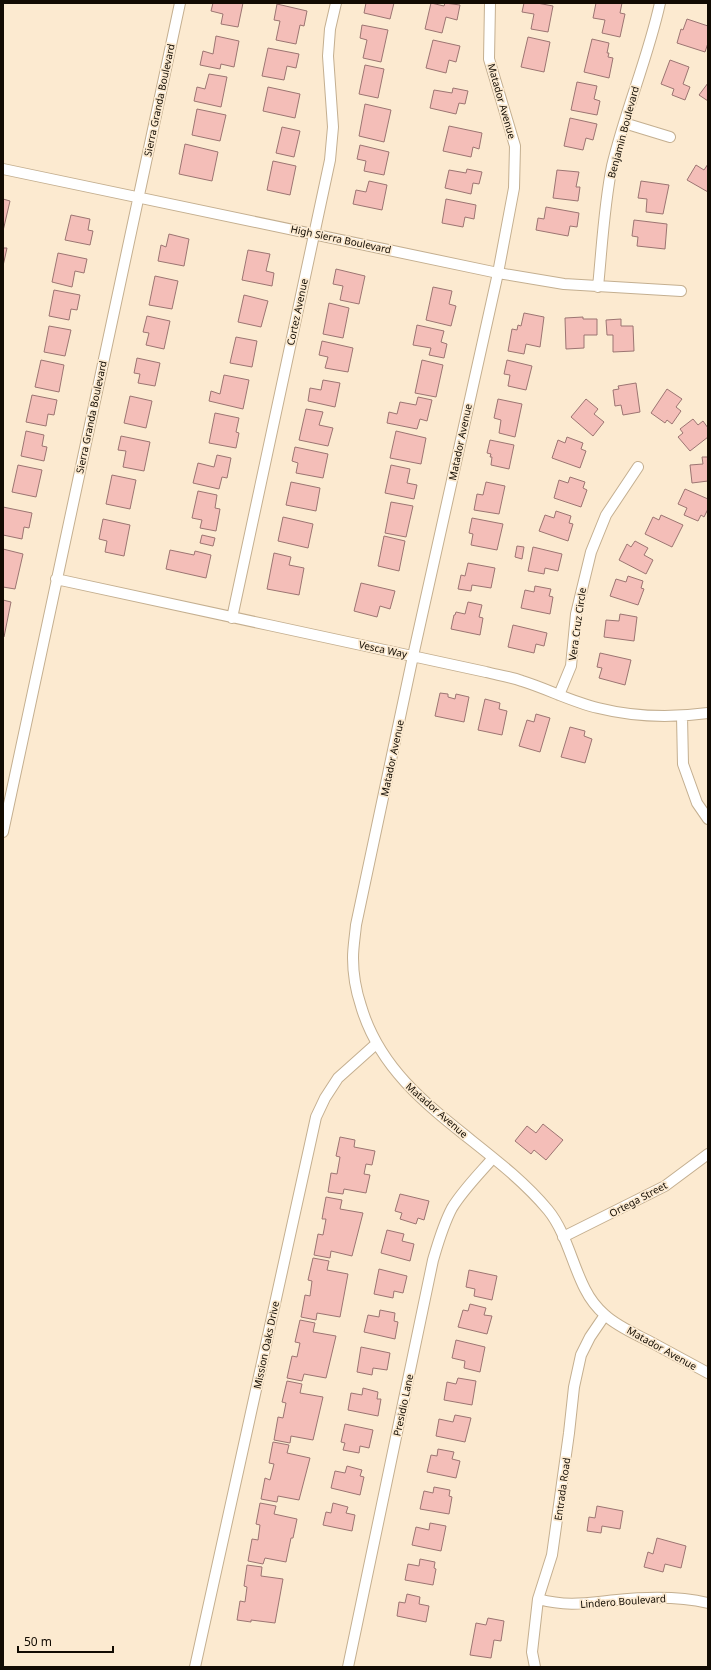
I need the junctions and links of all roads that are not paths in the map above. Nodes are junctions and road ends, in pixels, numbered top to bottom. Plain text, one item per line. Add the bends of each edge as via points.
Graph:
1 (180, 3) edge
2 (336, 3) edge
3 (490, 3) edge
4 (660, 3) edge
5 (624, 123) junction
6 (670, 137) dead end
7 (3, 169) edge
8 (139, 197) junction
9 (314, 233) junction
10 (498, 273) junction
11 (598, 287) junction
12 (681, 291) dead end
13 (638, 467) dead end
14 (56, 579) junction
15 (232, 618) junction
16 (413, 656) junction
17 (559, 695) junction
18 (708, 714) edge
19 (682, 716) junction
20 (708, 819) edge
21 (3, 832) edge
22 (376, 1044) junction
23 (708, 1154) edge
24 (493, 1158) junction
25 (563, 1237) junction
26 (605, 1315) junction
27 (708, 1373) edge
28 (538, 1599) junction
29 (708, 1603) edge
30 (195, 1667) edge
31 (348, 1667) edge
32 (535, 1667) edge

1 - 8 street, Sierra Granda Boulevard
2 - 9 street, Cortez Avenue via 330,29 328,56 333,127 330,160
3 - 10 street, Matador Avenue via 489,59 515,146 514,188
4 - 5 street, Benjamin Boulevard
5 - 6 street
5 - 11 street, Benjamin Boulevard via 612,167
7 - 8 street, High Sierra Boulevard
8 - 9 street, High Sierra Boulevard
8 - 14 street, Sierra Granda Boulevard
9 - 10 street, High Sierra Boulevard
9 - 15 street, Cortez Avenue
10 - 11 street, High Sierra Boulevard
10 - 16 street, Matador Avenue
11 - 12 street, High Sierra Boulevard
13 - 17 street, Vera Cruz Circle via 606,515 591,552 576,614 571,666
14 - 15 street, Vesca Way
14 - 21 street, Sierra Granda Boulevard
15 - 16 street, Vesca Way
16 - 17 street, Vesca Way via 522,680
16 - 22 street, Matador Avenue via 356,925 353,958 357,992 364,1018
17 - 19 street, Vesca Way via 596,708 626,714
18 - 19 street, Vesca Way
19 - 20 street via 683,764 696,803
22 - 24 street, Matador Avenue via 395,1072 417,1095
22 - 30 street, Mission Oaks Drive via 338,1078 316,1117
23 - 25 street, Ortega Street via 665,1186
24 - 25 street, Matador Avenue via 549,1211
24 - 31 street, Presidio Lane via 452,1208 433,1260
25 - 26 street, Matador Avenue via 585,1290
26 - 27 street, Matador Avenue via 627,1330
26 - 28 street, Entrada Road via 581,1355 574,1387 552,1555
28 - 29 street, Lindero Boulevard via 567,1604 632,1598 675,1598
28 - 32 street, Entrada Road via 532,1652

